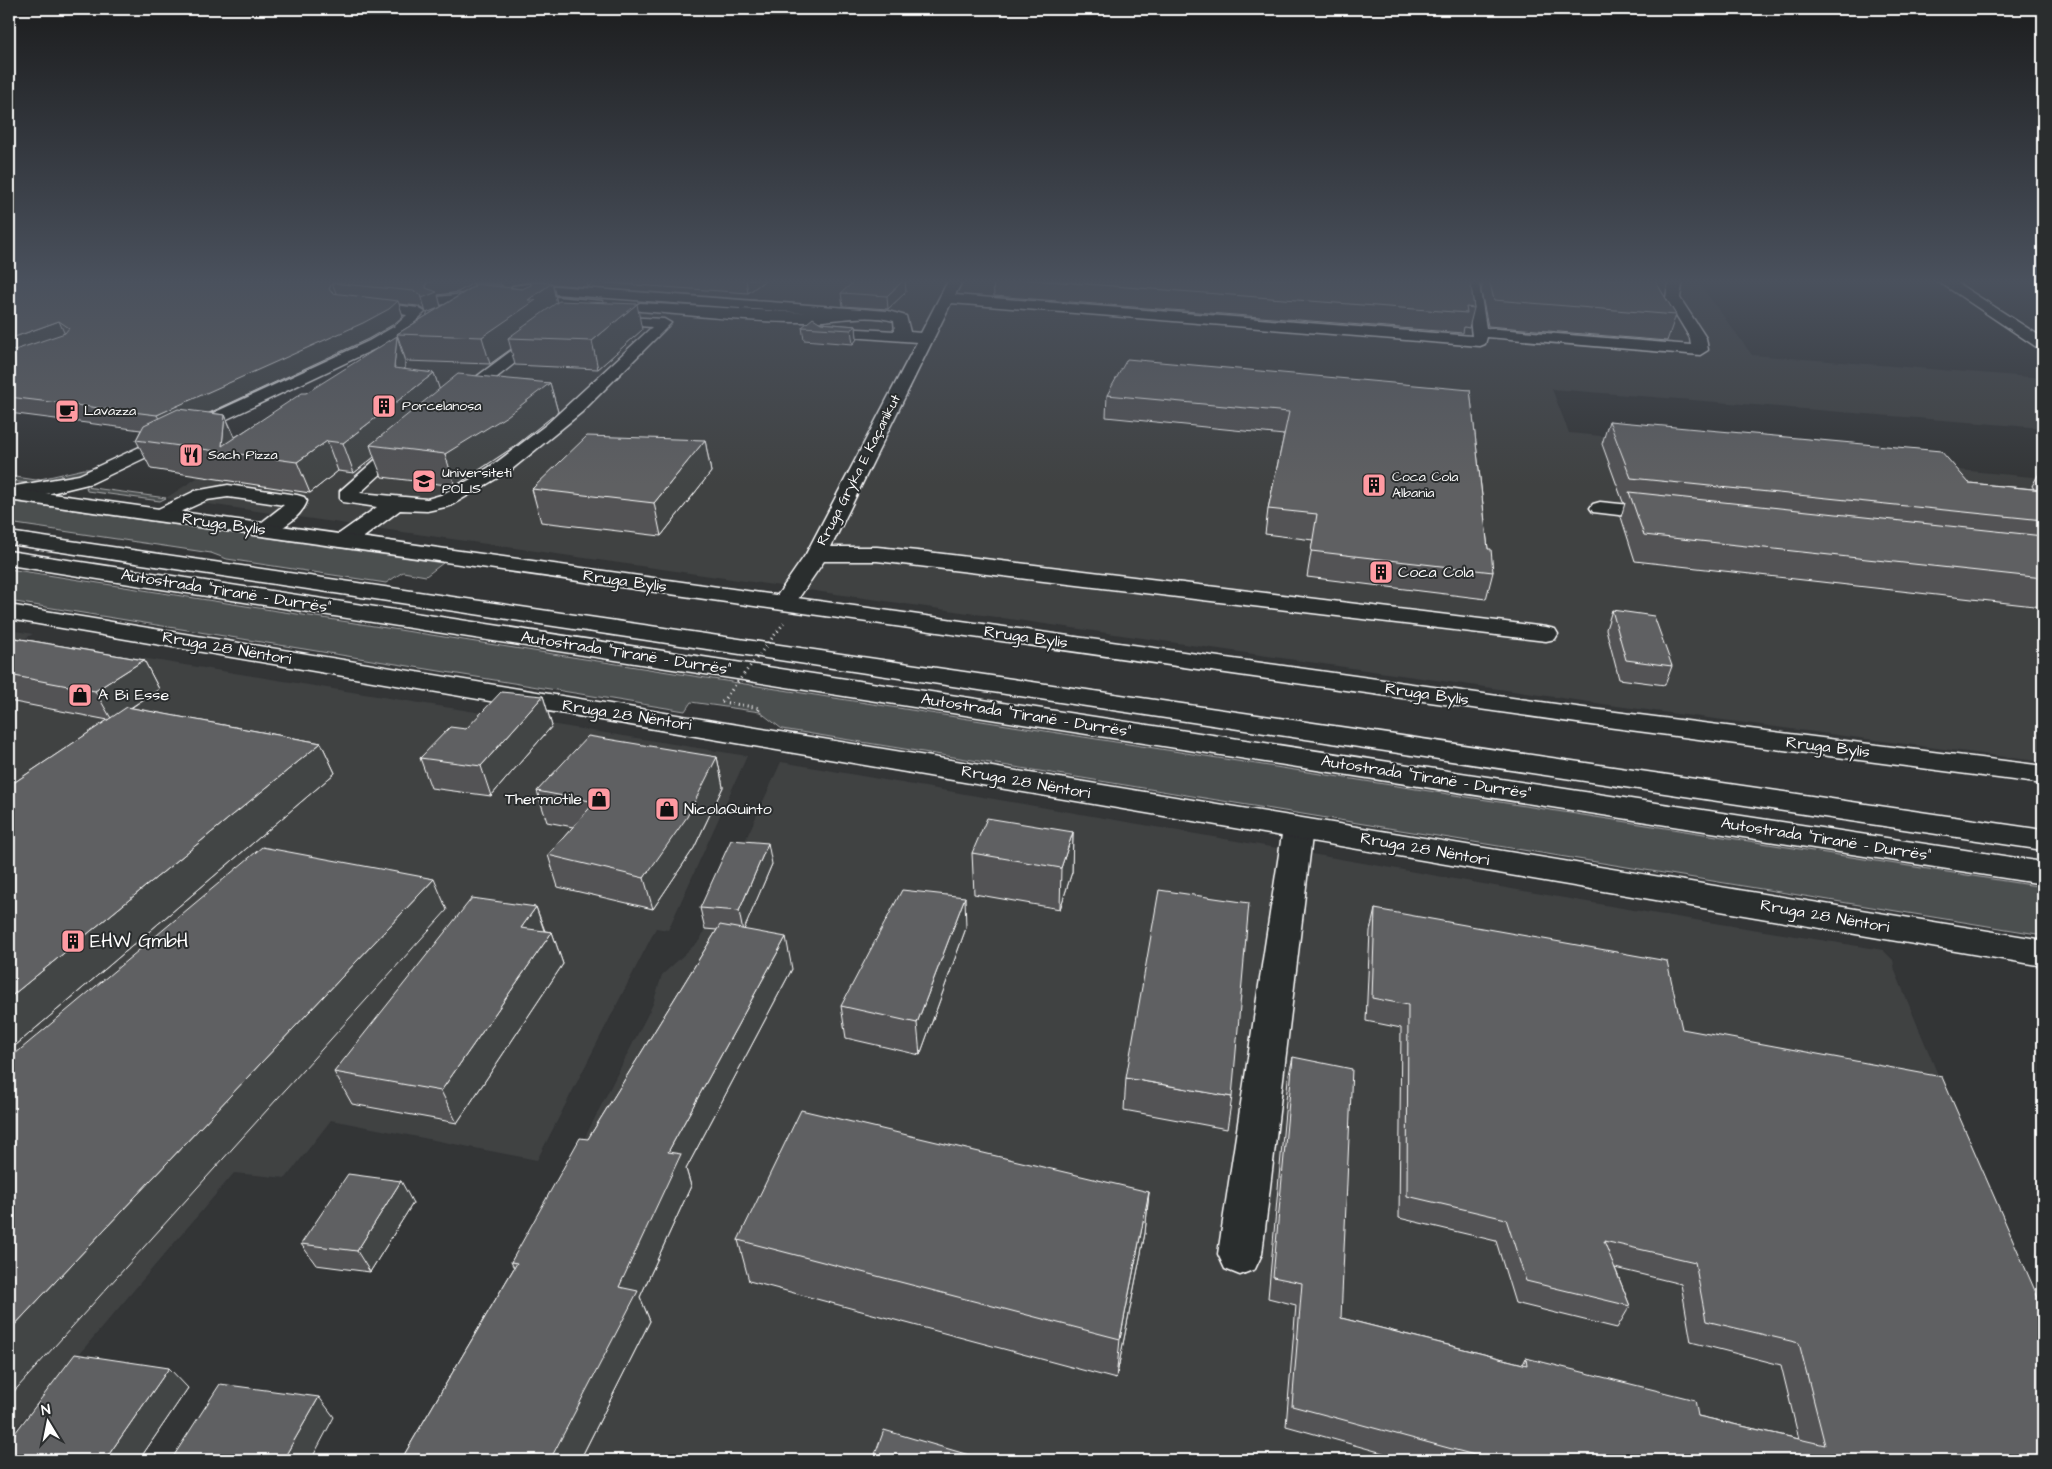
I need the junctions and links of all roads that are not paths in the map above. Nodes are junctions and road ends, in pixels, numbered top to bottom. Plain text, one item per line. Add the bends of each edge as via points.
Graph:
1 (366, 348) edge
2 (526, 348) edge
3 (639, 348) edge
4 (922, 348) edge
5 (1670, 348) edge
6 (1700, 348) edge
7 (446, 409) edge
8 (416, 434) edge
9 (85, 479) junction
10 (9, 493) edge
11 (70, 503) junction
12 (396, 503) junction
13 (1600, 508) dead end
14 (161, 516) junction
15 (1679, 516) edge
16 (9, 528) edge
17 (263, 530) junction
18 (9, 538) edge
19 (344, 541) junction
20 (817, 554) junction
21 (9, 558) edge
22 (213, 568) junction
23 (9, 612) edge
24 (784, 613) junction
25 (1546, 634) dead end
26 (2043, 775) edge
27 (1298, 828) junction
28 (2043, 840) edge
29 (2043, 873) edge
30 (2043, 953) edge
31 (1240, 1254) dead end

1 - 9 main road
2 - 7 main road
3 - 12 main road via 577,409 501,469 439,503 418,506
4 - 20 main road, Rruga Gryka E Kaçanikut
5 - 6 main road
8 - 12 main road via 350,492 350,498
9 - 10 main road
9 - 11 main road via 71,493
10 - 11 main road, Rruga Bylis
11 - 14 main road, Rruga Bylis
12 - 19 main road
13 - 15 main road
14 - 17 main road, Rruga Bylis
14 - 17 main road via 202,494 228,491 297,501 296,507
16 - 22 main road via 122,545
17 - 19 main road, Rruga Bylis
18 - 22 main road, Autostrada "Tiranë - Durrës"
19 - 24 main road, Rruga Bylis
20 - 24 main road, Rruga Gryka E Kaçanikut
20 - 25 main road via 877,554 926,559
21 - 29 main road, Autostrada "Tiranë - Durrës"
22 - 28 main road, Autostrada "Tiranë - Durrës"
23 - 27 main road, Rruga 28 Nëntori
24 - 26 main road, Rruga Bylis
27 - 30 main road, Rruga 28 Nëntori
27 - 31 main road

